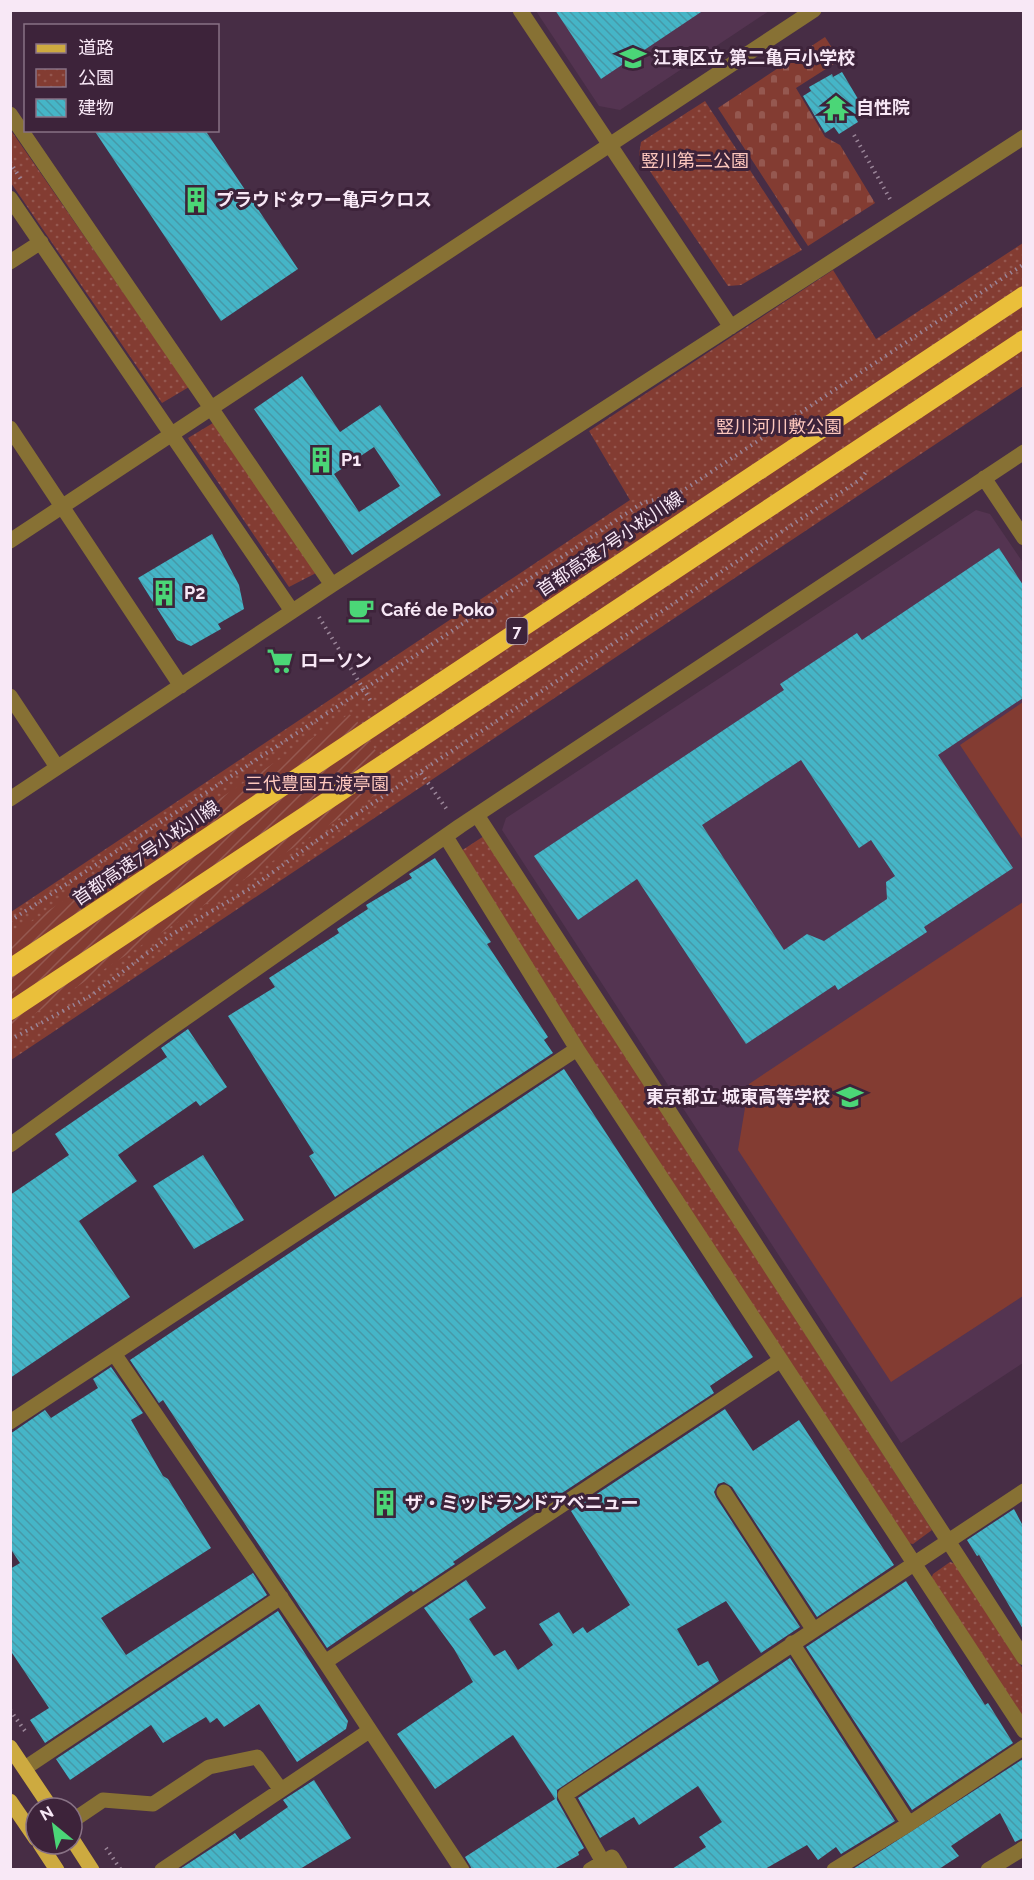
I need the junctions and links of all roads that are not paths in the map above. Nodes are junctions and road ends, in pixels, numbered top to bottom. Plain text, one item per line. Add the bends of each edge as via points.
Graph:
1 (520, 10) edge
2 (814, 10) edge
3 (10, 114) edge
4 (1023, 137) edge
5 (609, 146) junction
6 (10, 198) edge
7 (41, 242) junction
8 (10, 262) edge
9 (1023, 295) edge
10 (731, 327) junction
11 (1023, 339) edge
12 (211, 408) junction
13 (10, 428) edge
14 (172, 434) junction
15 (1023, 452) edge
16 (984, 478) junction
17 (62, 506) junction
18 (1023, 538) edge
19 (10, 541) edge
20 (332, 585) junction
21 (292, 611) junction
22 (181, 686) junction
23 (10, 696) edge
24 (57, 767) junction
25 (10, 799) edge
26 (477, 815) junction
27 (446, 837) junction
28 (10, 968) edge
29 (10, 1011) edge
30 (577, 1048) junction
31 (10, 1145) edge
32 (115, 1355) junction
33 (781, 1360) junction
34 (10, 1422) edge
35 (1023, 1491) edge
36 (724, 1492) dead end
37 (948, 1539) junction
38 (913, 1562) junction
39 (281, 1597) junction
40 (813, 1629) junction
41 (792, 1643) junction
42 (1021, 1650) edge
43 (325, 1662) junction
44 (369, 1731) junction
45 (1023, 1731) edge
46 (10, 1747) edge
47 (1023, 1747) edge
48 (25, 1768) junction
49 (281, 1790) junction
50 (43, 1796) edge
51 (10, 1801) edge
52 (84, 1813) edge
53 (24, 1821) edge
54 (909, 1824) junction
55 (1023, 1848) edge
56 (48, 1856) edge
57 (83, 1856) edge
58 (597, 1866) edge
59 (57, 1869) edge
60 (92, 1869) edge
61 (162, 1869) edge
62 (462, 1869) edge
63 (620, 1869) edge
64 (834, 1869) edge
65 (988, 1869) edge

1 - 5 street
2 - 5 street
3 - 12 street
4 - 10 street
5 - 10 street
5 - 12 street
6 - 7 street
7 - 8 street
7 - 14 street
9 - 28 highway, 首都高速7号小松川線 / 7
10 - 20 street
11 - 29 highway, 7
12 - 14 street
12 - 20 street
13 - 17 street
14 - 17 street
14 - 21 street
15 - 16 street
16 - 18 street
16 - 26 street
17 - 19 street
17 - 22 street
20 - 21 street
21 - 22 street
22 - 24 street
23 - 24 street
24 - 25 street
26 - 27 street
26 - 37 street
27 - 30 street
27 - 31 street
30 - 32 street
30 - 33 street
32 - 34 street
32 - 39 street
33 - 38 street
33 - 43 street
35 - 37 street
36 - 40 street
37 - 38 street
37 - 42 street
38 - 40 street
38 - 45 street
39 - 43 street
39 - 48 street
40 - 41 street
41 - 54 street
41 - 58 street via 565,1795
43 - 44 street
44 - 49 street
44 - 62 street
46 - 48 main road
47 - 54 street
48 - 50 main road
49 - 52 street via 257,1757 209,1767 153,1804 103,1800
49 - 61 street
51 - 53 main road
54 - 64 street
55 - 65 street
56 - 59 main road
57 - 60 main road
58 - 63 street via 612,1857

